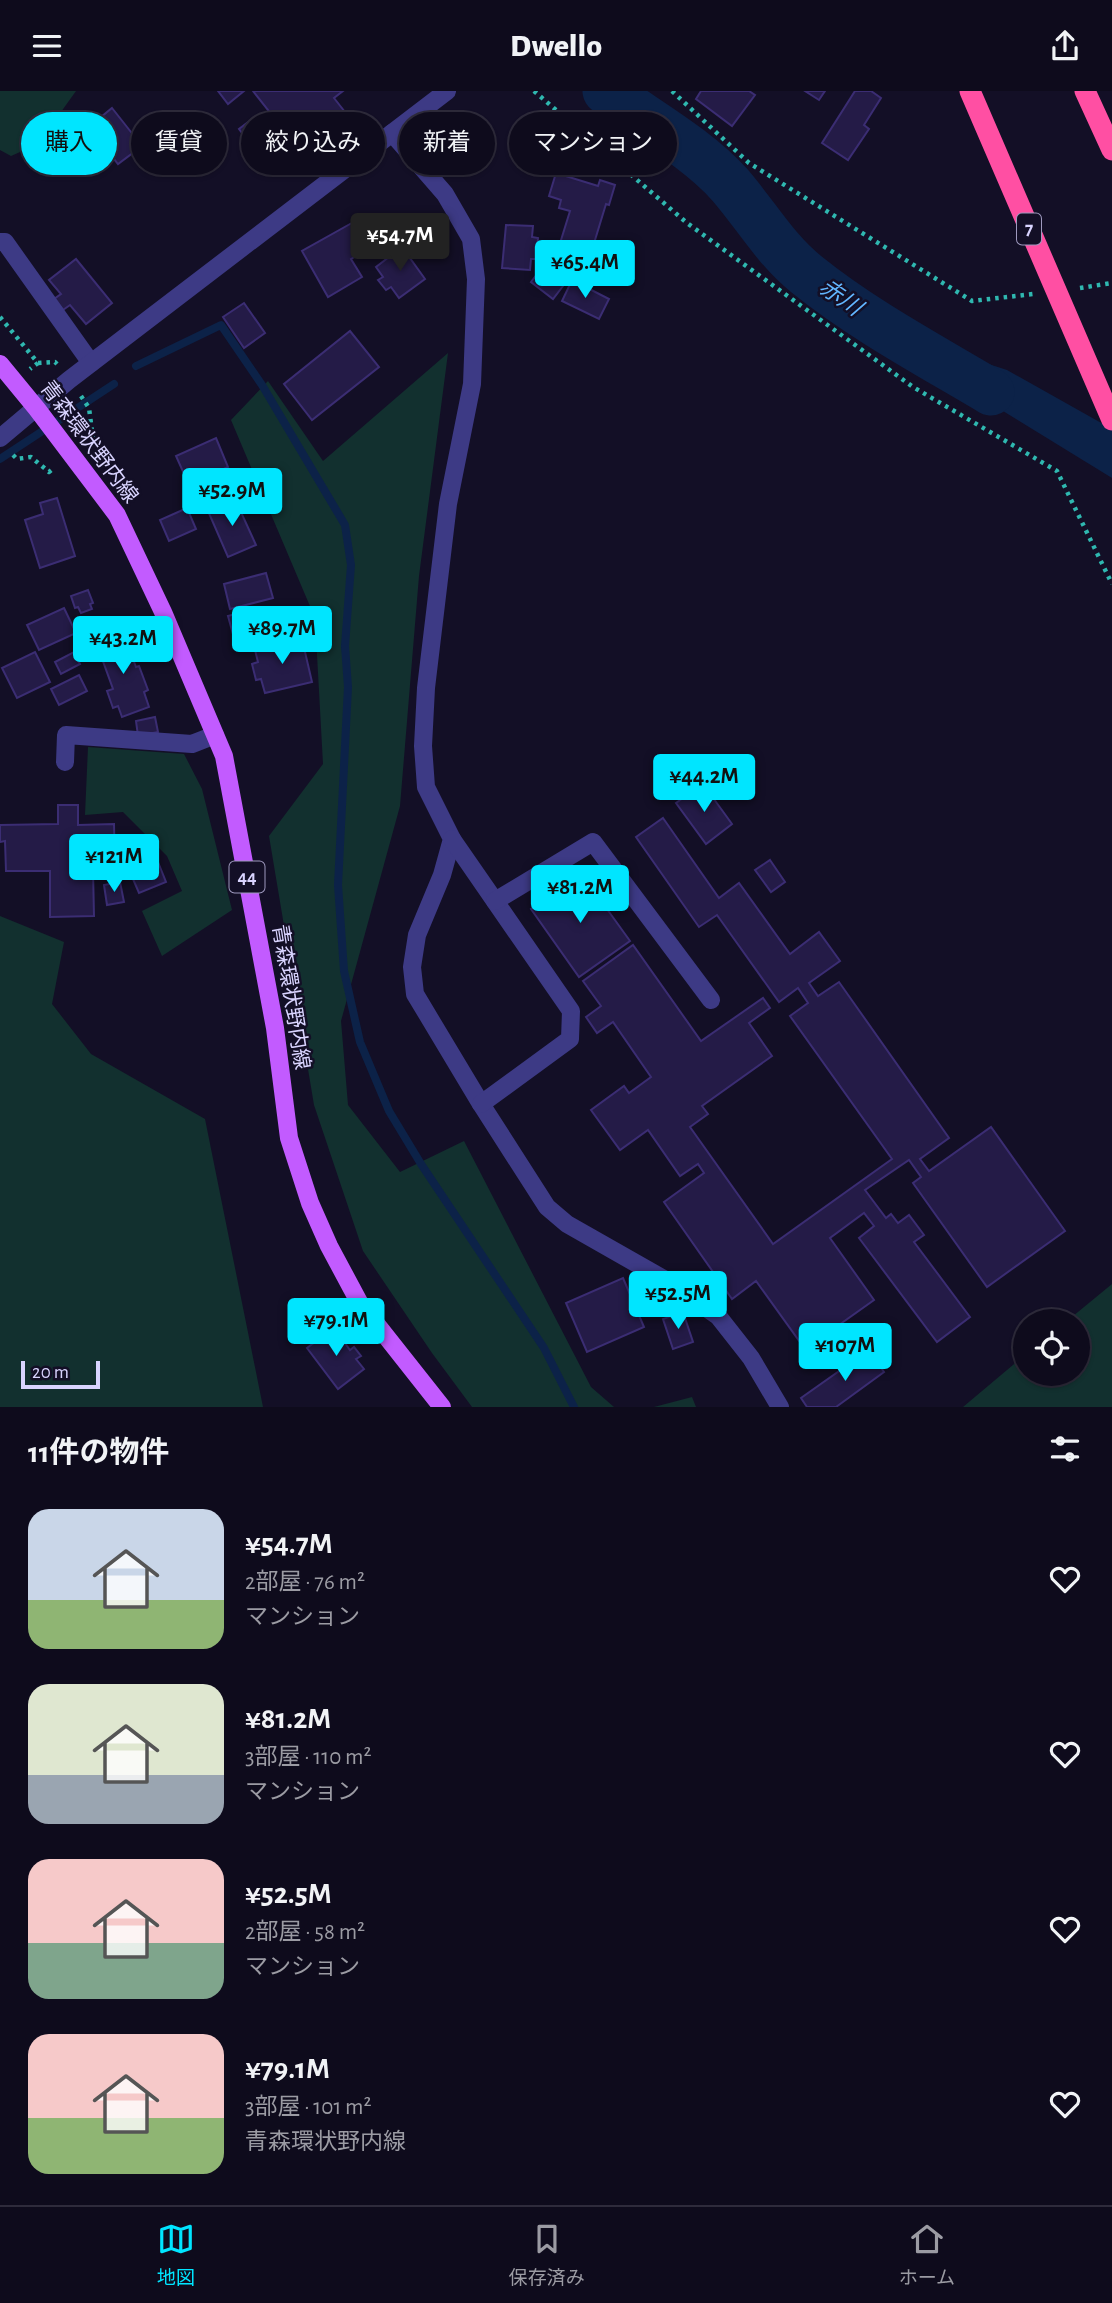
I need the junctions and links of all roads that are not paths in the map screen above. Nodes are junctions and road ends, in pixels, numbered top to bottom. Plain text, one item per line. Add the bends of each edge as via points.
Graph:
1 (447, 91) edge
2 (970, 91) edge
3 (1085, 91) edge
4 (392, 133) junction
5 (1112, 150) edge
6 (0, 241) edge
7 (91, 363) junction
8 (0, 364) edge
9 (37, 409) junction
10 (1112, 420) edge
11 (0, 438) edge
12 (215, 735) junction
13 (65, 762) dead end
14 (452, 839) junction
15 (495, 901) junction
16 (711, 1000) dead end
17 (481, 1104) junction
18 (442, 1407) edge
19 (780, 1407) edge

1 - 4 street
2 - 10 highway, 7
3 - 5 highway
4 - 7 street
4 - 14 street via 445,194 471,239 476,279 472,384 448,504 423,746 426,787
6 - 7 street
7 - 9 street
8 - 9 main road, 青森環状野内線 / 44
9 - 11 street
9 - 12 main road, 青森環状野内線 / 44 via 117,515
12 - 13 street via 192,744 66,735
12 - 18 main road, 青森環状野内線 / 44 via 223,756 275,1028 289,1138 310,1203 359,1302
14 - 15 street
14 - 17 street via 417,935 412,967 415,994
15 - 16 street via 593,842
15 - 17 street via 572,1011 570,1039
17 - 19 street via 547,1207 567,1224 669,1282 718,1316 751,1358

